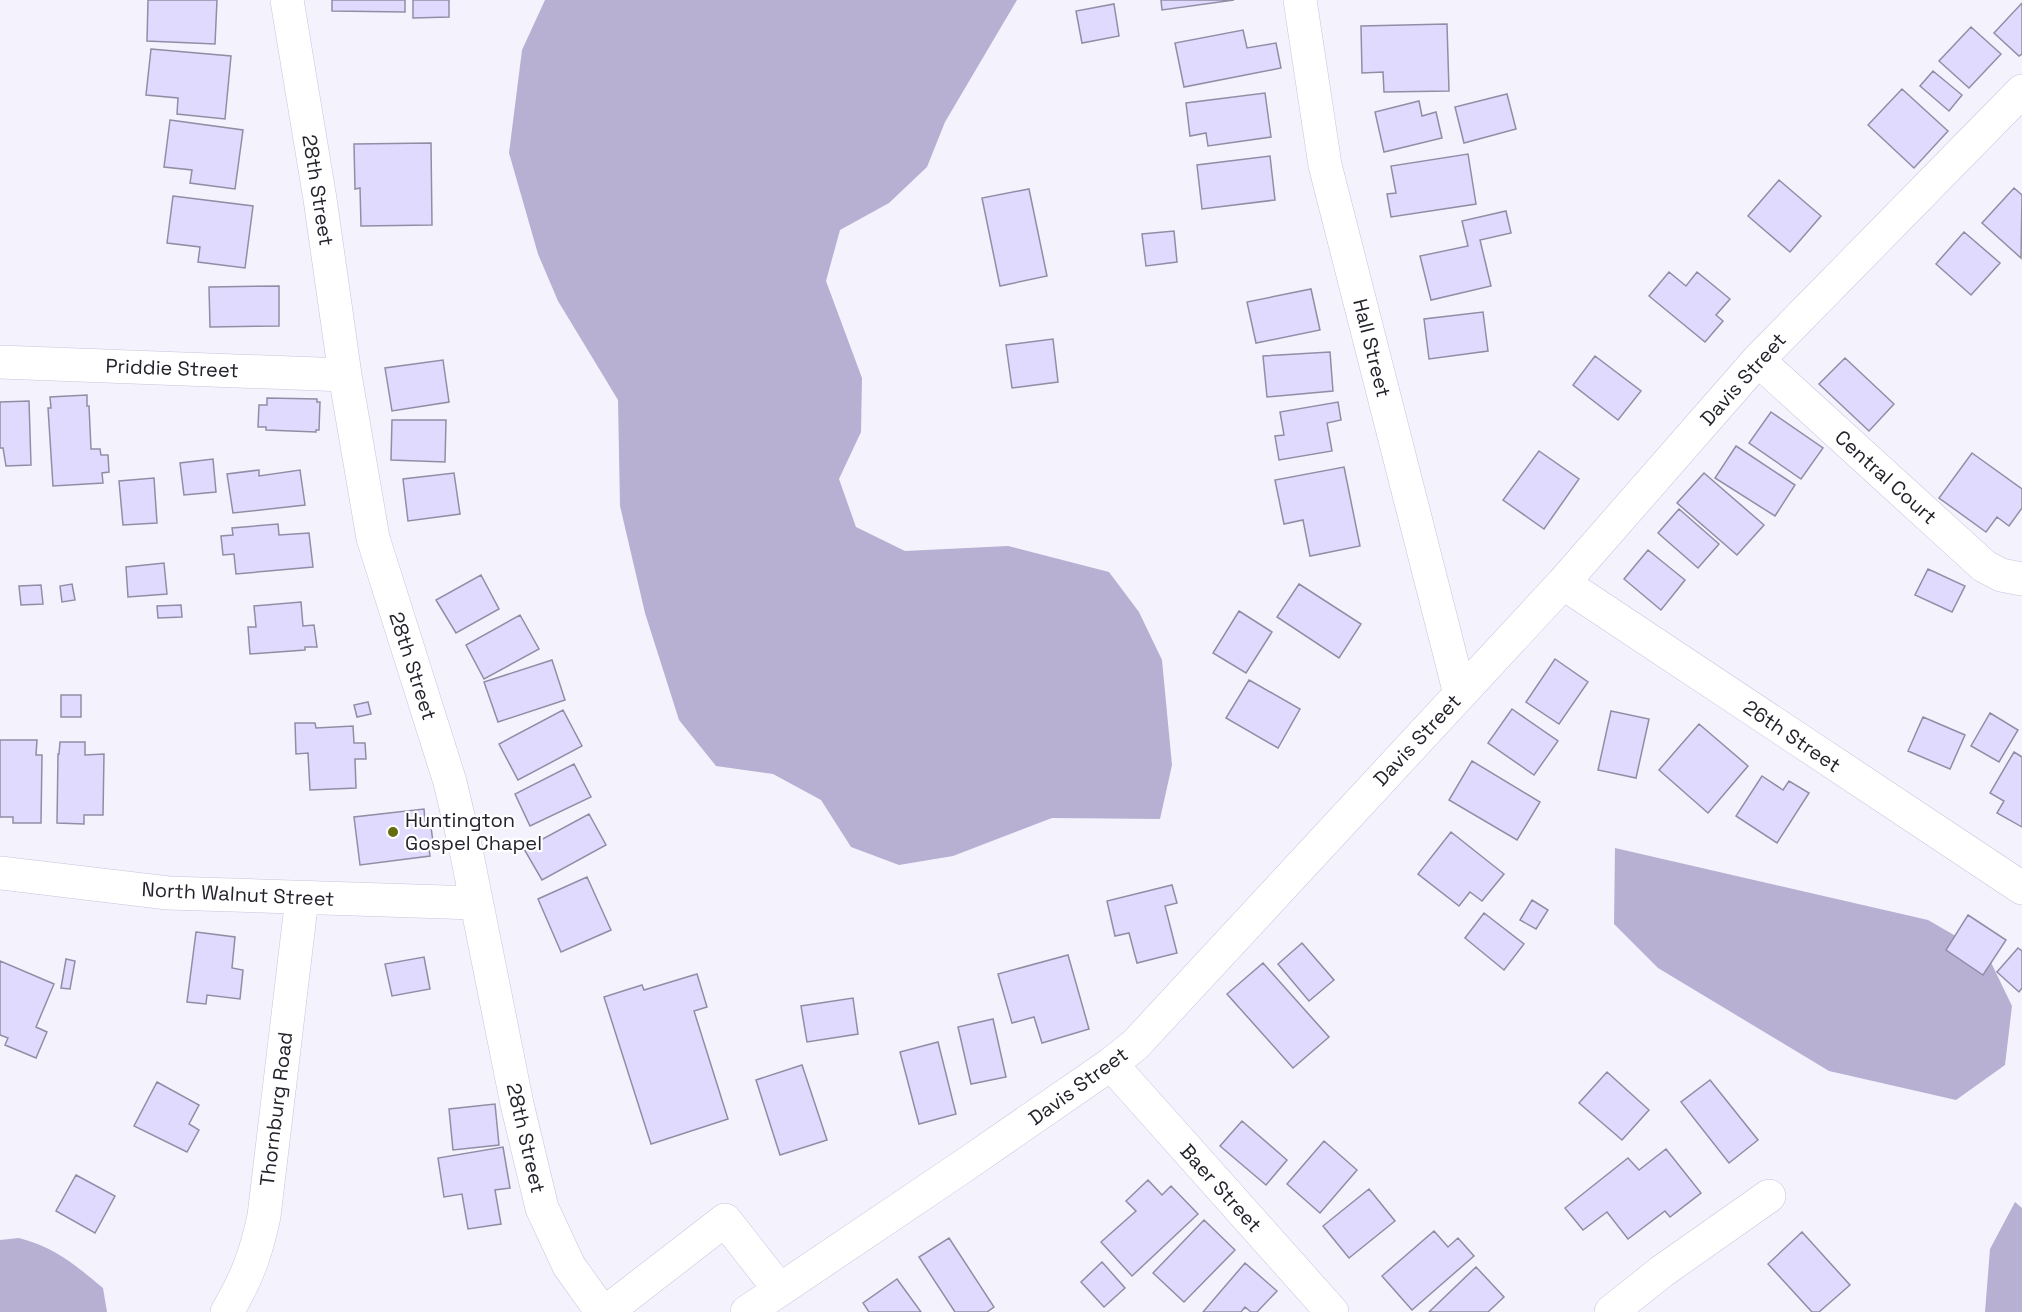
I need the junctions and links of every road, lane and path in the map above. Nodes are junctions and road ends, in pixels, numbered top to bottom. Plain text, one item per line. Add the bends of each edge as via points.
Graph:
1 (287, 0) edge
2 (1300, 0) edge
3 (2022, 91) edge
4 (1758, 360) junction
5 (0, 362) edge
6 (345, 375) junction
7 (2022, 579) edge
8 (1563, 583) junction
9 (1460, 694) junction
10 (0, 873) edge
11 (2022, 888) edge
12 (302, 898) junction
13 (476, 903) junction
14 (1111, 1064) junction
15 (1769, 1196) dead end
16 (778, 1289) junction
17 (227, 1312) edge
18 (604, 1312) edge
19 (747, 1312) edge
20 (1332, 1312) edge
21 (1611, 1312) edge

1 - 6 street, 28th Street
2 - 9 street, Hall Street via 1325,165
3 - 4 street, Davis Street
4 - 7 street, Central Court via 1984,566 2001,575
4 - 8 street, Davis Street
5 - 6 street, Priddie Street
6 - 13 street, 28th Street via 373,538 450,782
8 - 9 street, Davis Street
8 - 11 street, 26th Street
9 - 14 street, Davis Street via 1161,1019
10 - 12 street, North Walnut Street via 168,893
12 - 13 street, North Walnut Street
12 - 17 street, Thornburg Road via 264,1216 257,1250
13 - 18 street, 28th Street via 517,1104 543,1208 569,1266
14 - 16 street, Davis Street
14 - 20 street, Baer Street
15 - 21 street
16 - 18 street via 725,1220
16 - 19 street, Davis Street

